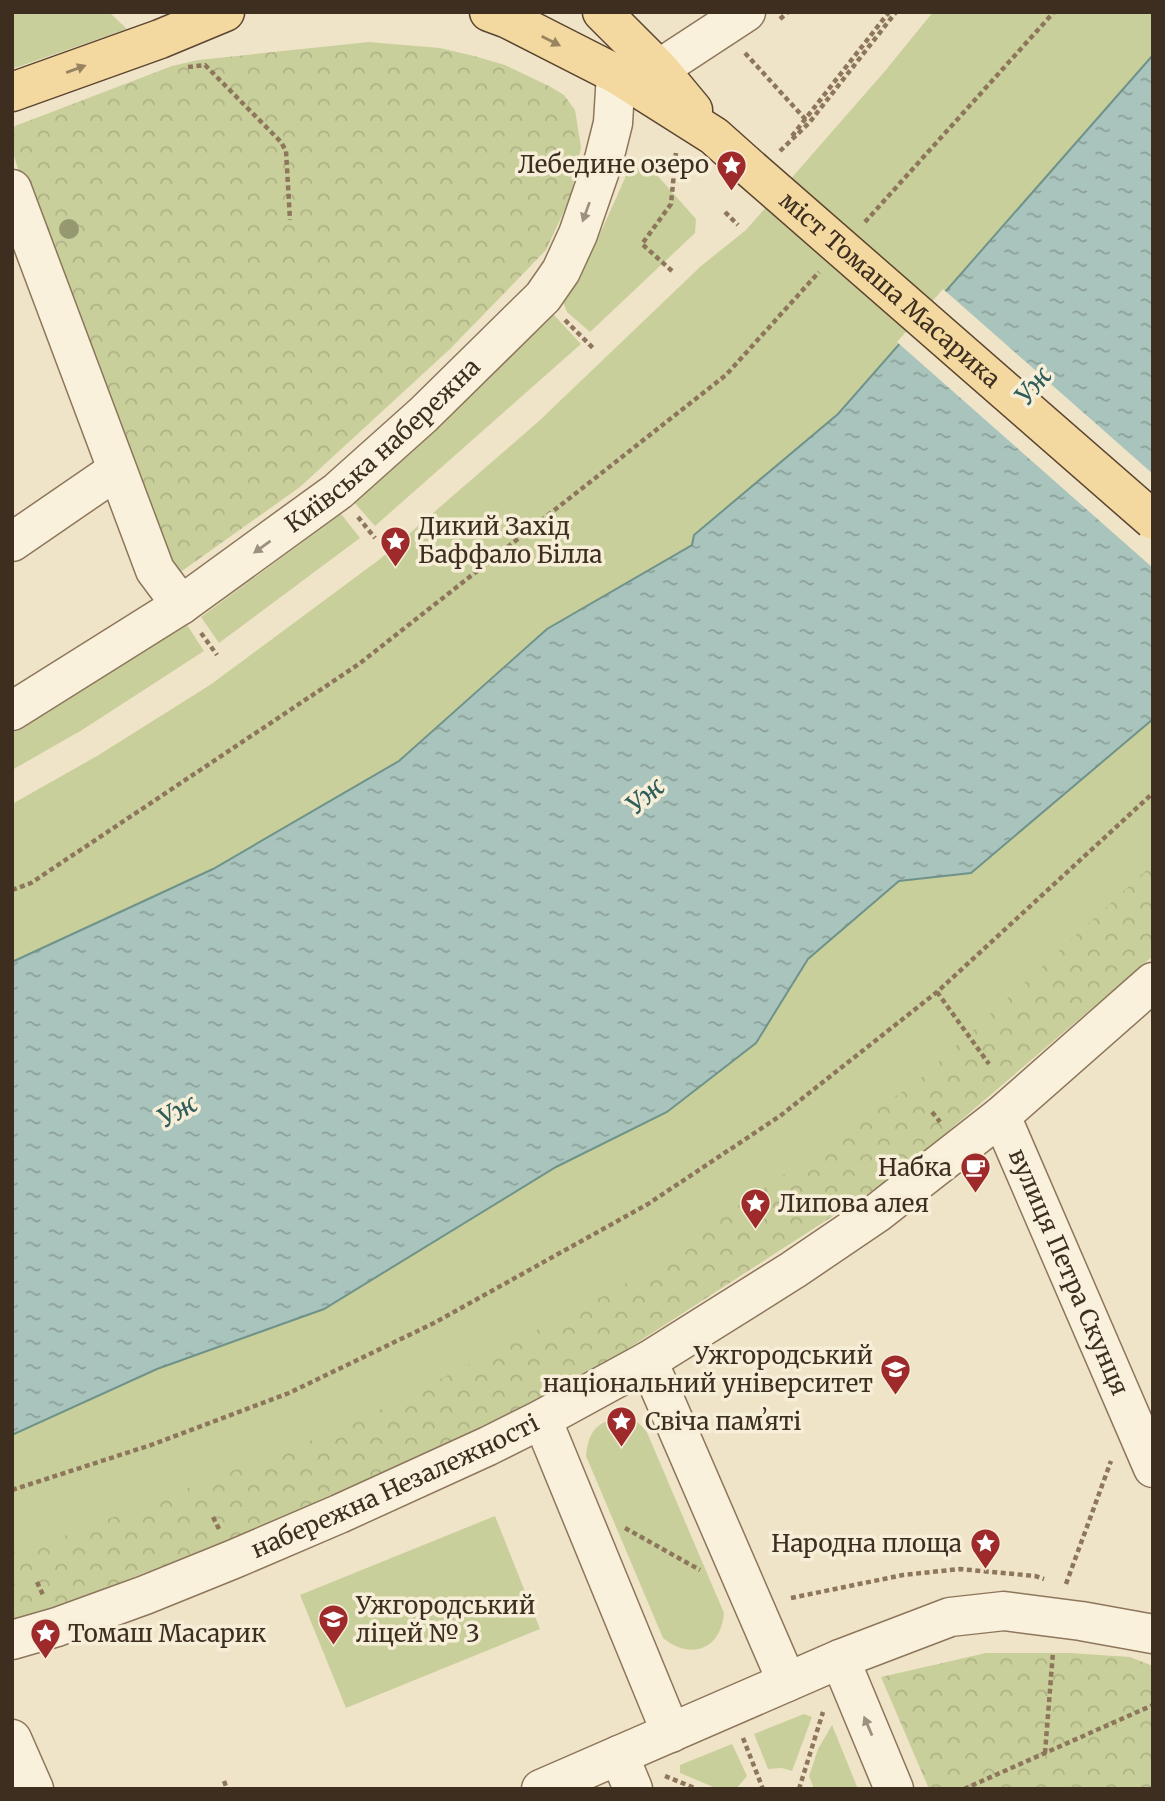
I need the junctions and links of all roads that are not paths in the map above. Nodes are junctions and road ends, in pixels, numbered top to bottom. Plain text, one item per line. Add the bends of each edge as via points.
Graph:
1 (225, 12) edge
2 (489, 12) edge
3 (602, 12) edge
4 (744, 30) edge
5 (659, 69) junction
6 (616, 74) junction
7 (12, 92) edge
8 (714, 136) junction
9 (12, 189) edge
10 (117, 470) junction
11 (1153, 520) edge
12 (12, 542) edge
13 (181, 605) junction
14 (12, 711) edge
15 (1153, 982) edge
16 (1000, 1116) junction
17 (652, 1369) junction
18 (544, 1425) junction
19 (1153, 1468) edge
20 (1153, 1633) edge
21 (12, 1640) edge
22 (840, 1659) junction
23 (787, 1682) junction
24 (671, 1733) junction
25 (12, 1739) edge
26 (636, 1774) edge
27 (34, 1789) edge
28 (541, 1789) edge
29 (894, 1789) edge

7 -> 1 main road
2 -> 6 main road
3 - 5 main road
4 - 5 street
5 - 6 main road
5 - 8 main road
6 - 8 main road
6 -> 13 street, Київська набережна via 613,123 604,159 578,234 543,297 338,491
8 - 11 main road, міст Томаша Масарика, bridge via 765,160
9 - 10 street
10 - 12 street
10 - 13 street via 155,570
13 - 14 street, Київська набережна
15 - 16 street, набережна Незалежності
16 - 17 street, набережна Незалежності via 877,1213
16 - 19 street, вулиця Петра Скунця
17 - 18 street, набережна Незалежності
17 - 23 street
18 - 21 street, набережна Незалежності via 234,1559
18 - 24 street
20 - 22 street via 1004,1611 950,1617
22 - 23 street
29 -> 22 street
23 - 24 street
24 - 26 street
25 - 27 street
26 - 28 street

